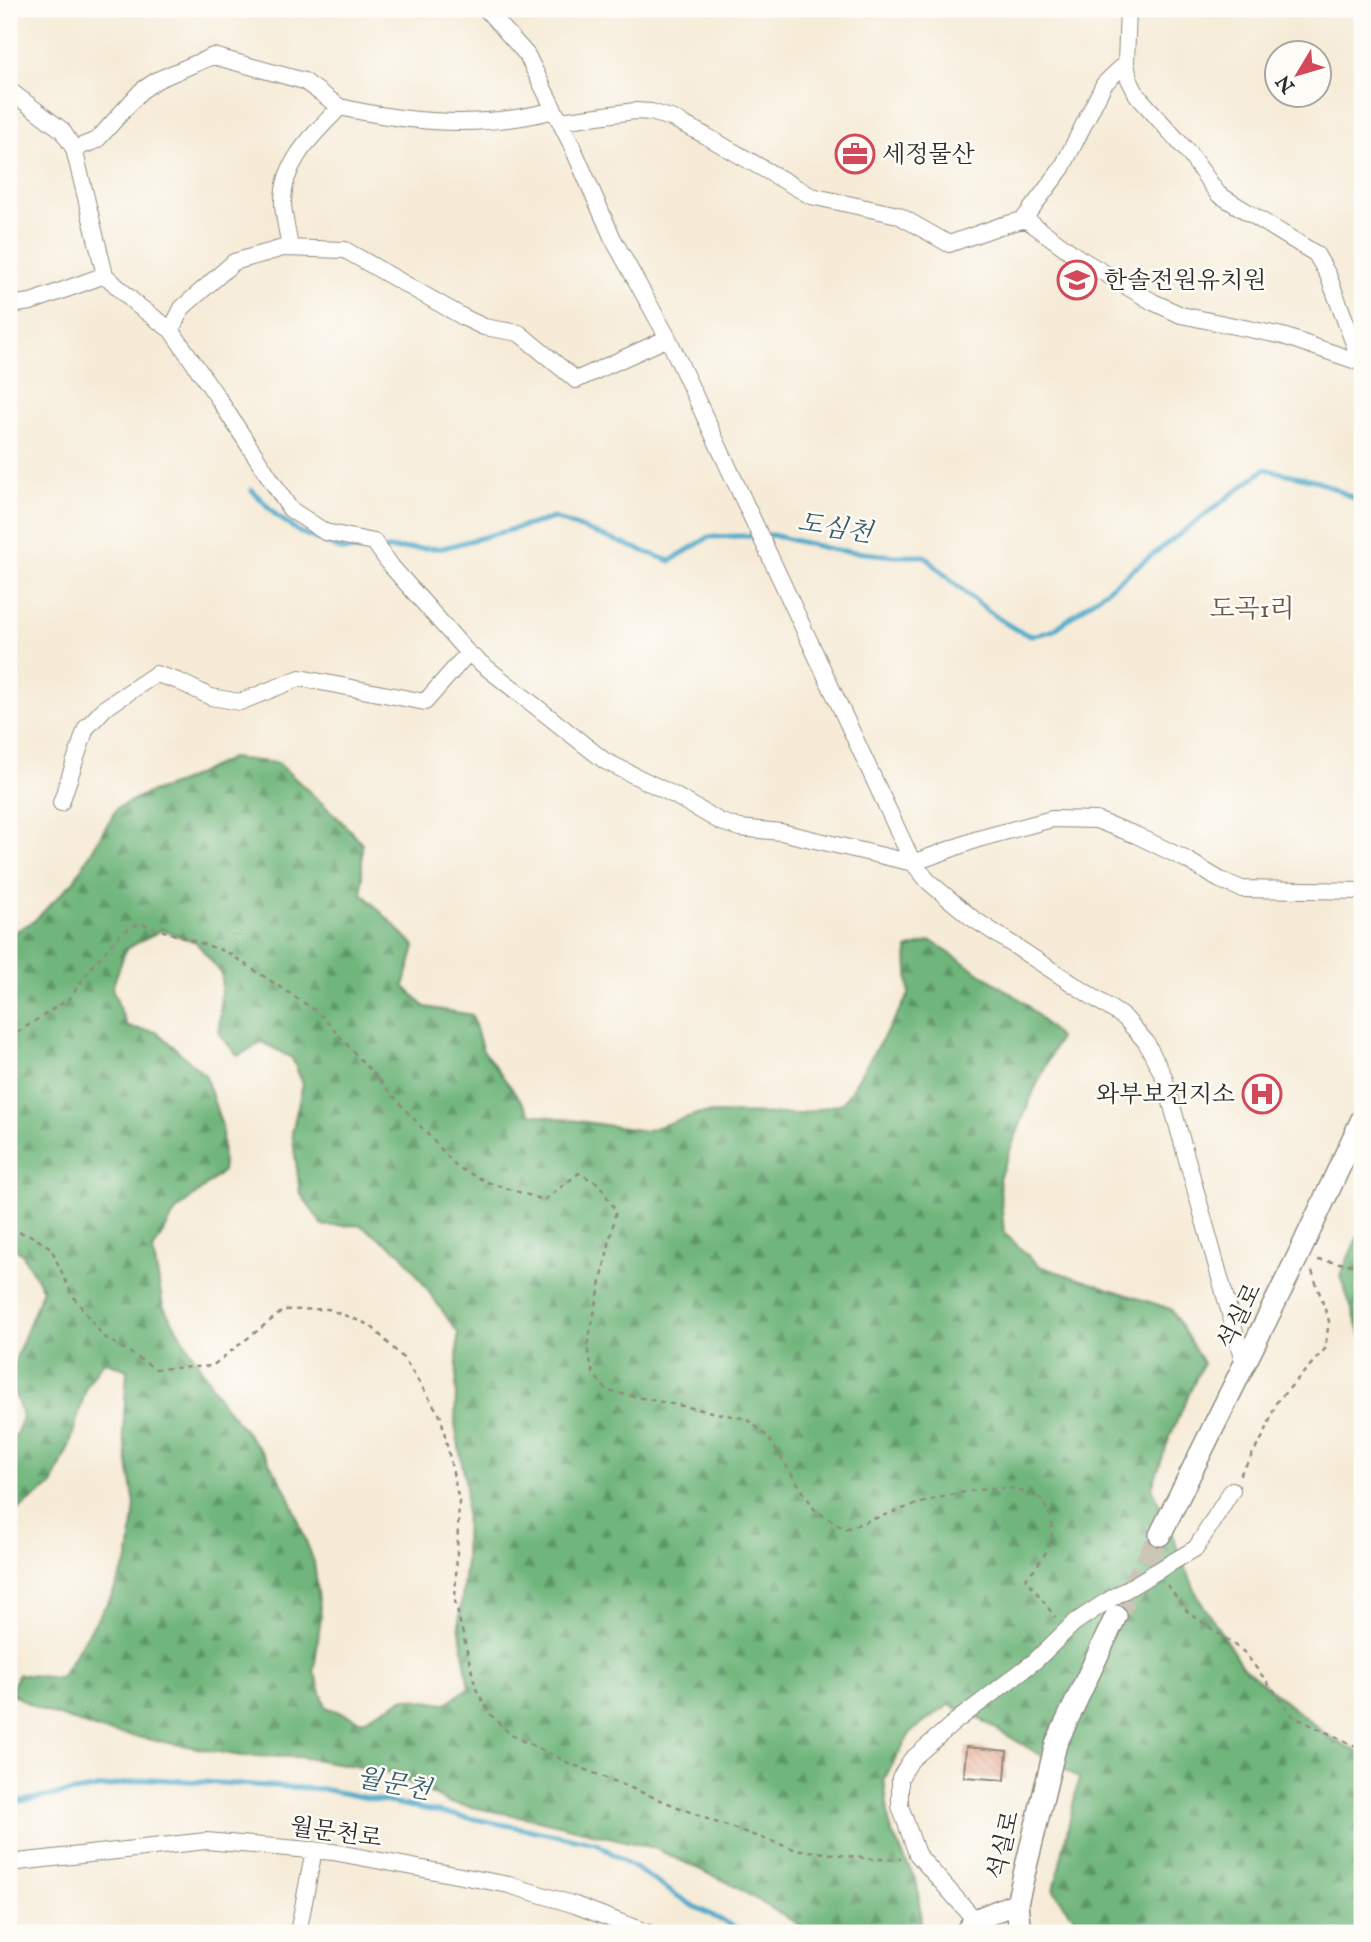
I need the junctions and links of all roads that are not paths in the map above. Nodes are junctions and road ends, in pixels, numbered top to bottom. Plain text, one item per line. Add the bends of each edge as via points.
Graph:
1 (486, 9) edge
2 (1128, 9) edge
3 (1126, 63) junction
4 (9, 90) edge
5 (340, 107) junction
6 (557, 116) junction
7 (74, 149) junction
8 (1024, 218) junction
9 (290, 248) junction
10 (105, 275) junction
11 (9, 305) edge
12 (171, 330) junction
13 (668, 338) junction
14 (1362, 364) edge
15 (468, 653) junction
16 (61, 803) dead end
17 (913, 863) junction
18 (1362, 891) edge
19 (1362, 1119) edge
20 (1244, 1364) junction
21 (1231, 1490) road end
22 (1160, 1535) tunnel mouth
23 (1116, 1616) tunnel mouth
24 (314, 1850) junction
25 (9, 1863) edge
26 (1017, 1903) junction
27 (970, 1927) edge
28 (298, 1933) edge
29 (648, 1933) edge
30 (1017, 1933) edge

1 - 6 street via 527,55
2 - 3 street
3 - 8 street via 1104,84 1062,168
3 - 14 street via 1138,96 1218,194 1316,254
4 - 7 street via 62,130
5 - 6 street via 388,117 464,122
5 - 7 street via 304,81 213,56 157,80 141,91 97,140
5 - 9 street via 299,151 286,179 283,204
6 - 8 street via 651,112 706,136 811,196 898,215 949,244
6 - 13 street via 613,239
7 - 10 street
8 - 14 street via 1079,258 1181,316 1283,336
9 - 12 street via 234,262 182,308
9 - 13 street via 345,250 465,318 484,327 519,333 576,380
10 - 11 street via 31,302
10 - 12 street
12 - 15 street via 290,509 324,532 374,542
13 - 17 street
15 - 16 street via 425,702 300,678 240,702 211,697 156,674 105,708 86,729
15 - 17 street via 605,761 721,822
17 - 18 street via 1052,819 1096,820 1136,835 1242,889
17 - 20 street via 972,918 1125,1018 1146,1042 1164,1077
19 - 20 street, 석실로
20 - 22 street, 석실로
21 - 27 street via 1196,1548 1066,1631 911,1760 900,1778 900,1806 909,1836
23 - 26 street, 석실로 via 1056,1744
24 - 25 street, 월문천로 via 206,1841
24 - 28 street
24 - 29 street, 월문천로 via 509,1885
26 - 27 street
26 - 30 street, 석실로

